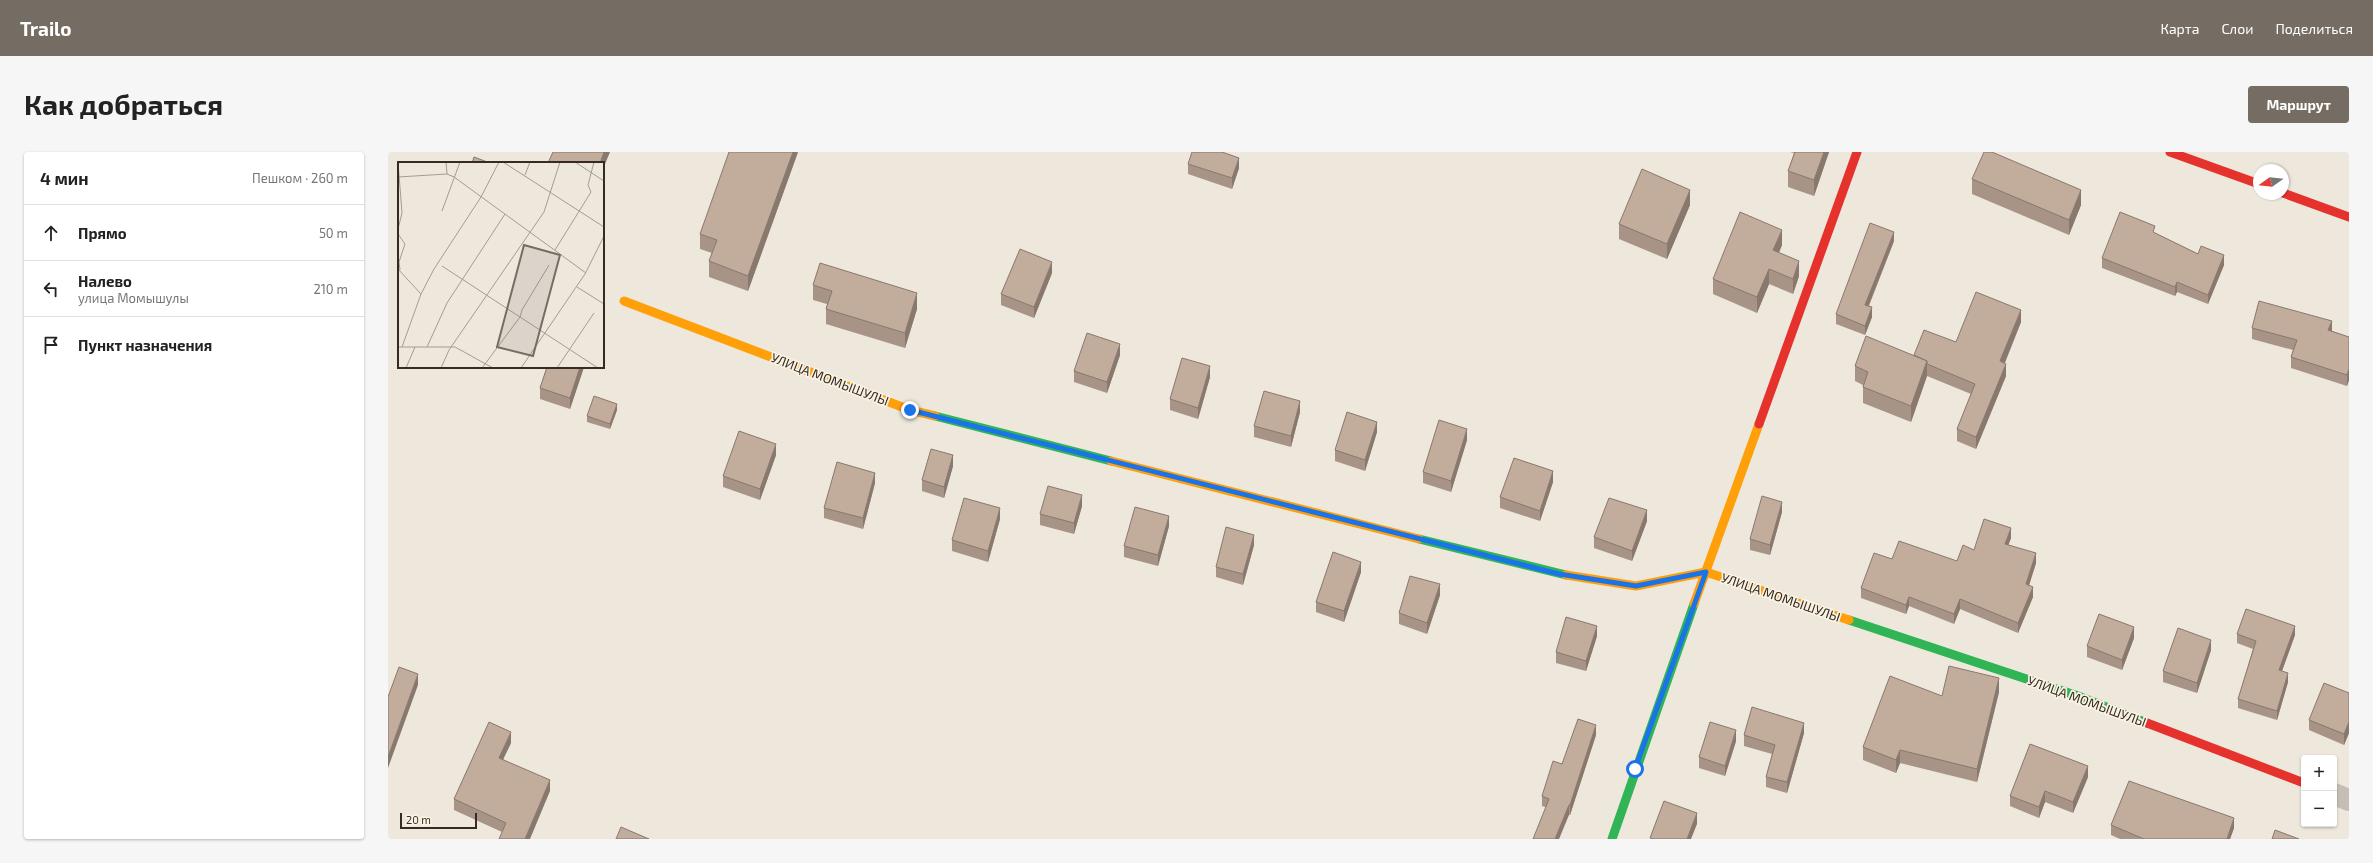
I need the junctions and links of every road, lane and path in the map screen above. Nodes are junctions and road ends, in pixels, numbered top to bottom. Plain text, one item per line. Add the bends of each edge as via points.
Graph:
1 (1857, 152) edge
2 (2170, 152) edge
3 (2253, 182) edge
4 (2289, 195) edge
5 (2349, 217) edge
6 (624, 301) dead end
7 (1706, 572) junction
8 (2301, 782) edge
9 (2337, 795) edge
10 (2349, 800) edge
11 (1612, 839) edge

1 - 7 street
2 - 3 street
4 - 5 street
6 - 7 street, УЛИЦА МОМЫШУЛЫ via 910,410 1559,574 1636,586
7 - 8 street, УЛИЦА МОМЫШУЛЫ via 2078,696
7 - 11 street
9 - 10 street

